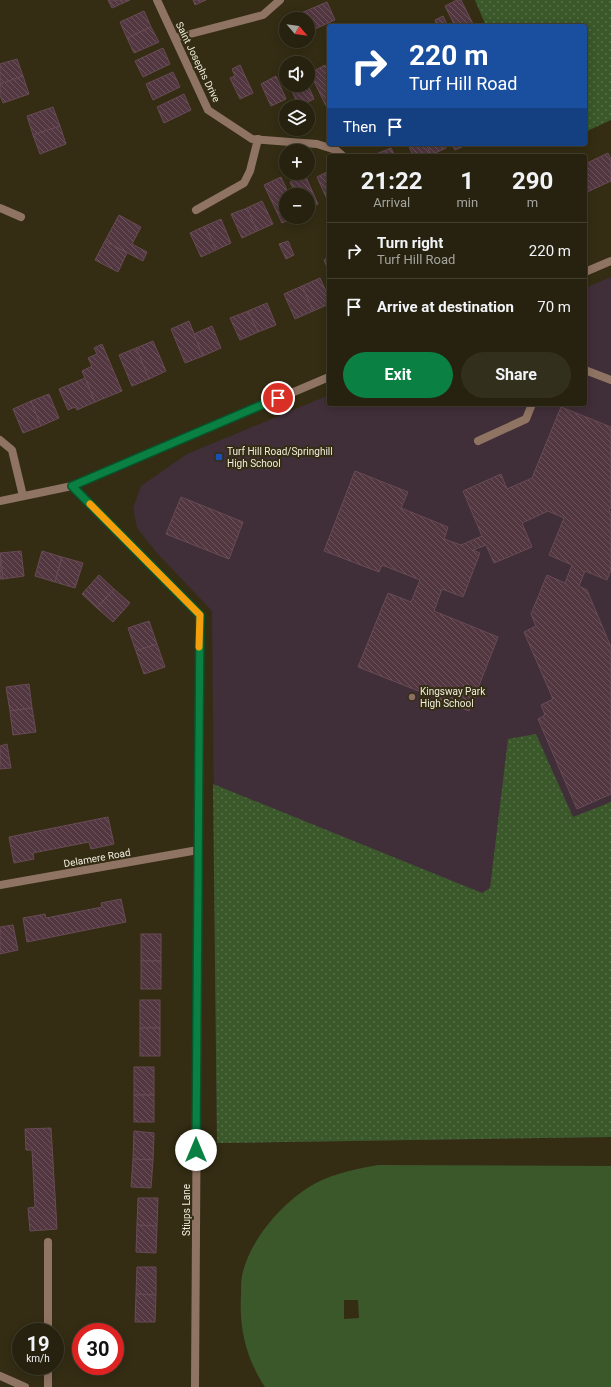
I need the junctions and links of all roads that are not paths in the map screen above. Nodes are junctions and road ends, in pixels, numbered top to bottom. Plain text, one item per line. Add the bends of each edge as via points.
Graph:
1 (157, 0) edge
2 (280, 0) edge
3 (174, 38) junction
4 (258, 139) junction
5 (327, 145) edge
6 (0, 208) edge
7 (196, 210) dead end
8 (20, 217) dead end
9 (611, 261) edge
10 (587, 271) edge
11 (587, 371) edge
12 (327, 378) edge
13 (611, 380) edge
14 (531, 406) edge
15 (0, 440) edge
16 (478, 441) dead end
17 (72, 486) junction
18 (23, 496) junction
19 (0, 501) edge
20 (198, 850) junction
21 (0, 885) edge
22 (48, 1242) dead end
23 (48, 1323) edge
24 (48, 1375) edge
25 (0, 1376) edge
26 (25, 1387) edge
27 (48, 1387) edge
28 (195, 1387) edge

1 - 3 street, Saint Josephs Drive
2 - 3 street via 263,14
3 - 4 street, Saint Josephs Drive via 208,110 252,139
4 - 5 street, Saint Josephs Drive
4 - 7 street via 250,171 244,183
6 - 8 street
9 - 10 street
11 - 13 street
12 - 17 street
14 - 16 street via 526,419
15 - 18 street via 12,450
17 - 18 street
17 - 20 street, Stiups Lane via 200,615
18 - 19 street
20 - 21 street, Delamere Road
20 - 28 street, Stiups Lane
22 - 23 street
24 - 27 street
25 - 26 street

